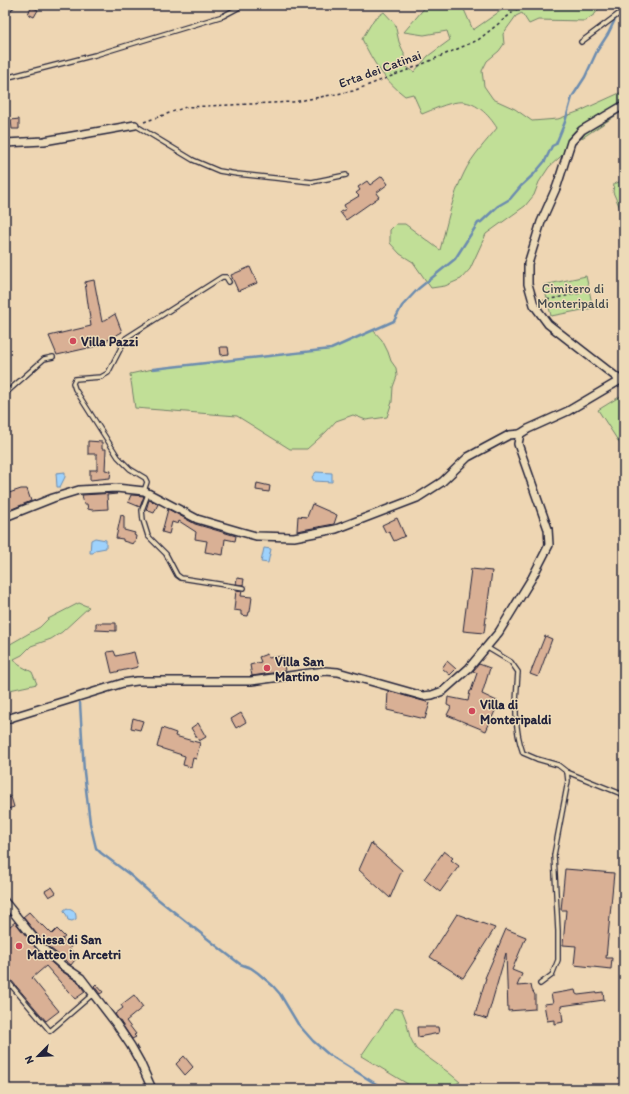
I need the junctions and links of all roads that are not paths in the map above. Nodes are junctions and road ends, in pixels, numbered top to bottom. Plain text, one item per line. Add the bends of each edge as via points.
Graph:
1 (13, 5) edge
2 (240, 5) edge
3 (624, 10) edge
4 (5, 12) edge
5 (581, 42) dead end
6 (5, 78) edge
7 (624, 105) edge
8 (135, 125) joint
9 (5, 142) edge
10 (346, 175) dead end
11 (229, 282) dead end
12 (53, 357) dead end
13 (622, 379) edge
14 (5, 394) edge
15 (520, 434) junction
16 (146, 493) junction
17 (5, 517) edge
18 (244, 588) dead end
19 (486, 647) junction
20 (5, 720) edge
21 (567, 772) junction
22 (624, 795) edge
23 (5, 902) edge
24 (5, 978) edge
25 (540, 984) dead end
26 (93, 994) junction
27 (152, 1089) edge

1 - 4 lane
2 - 6 lane via 223,16
3 - 5 lane
7 - 13 street via 582,130 571,142 528,264 528,284 533,303 548,324
8 - 9 street via 44,141
8 - 10 lane via 193,160 219,171 312,182
11 - 16 lane via 222,276 126,338 108,374 75,379 73,383 74,389 118,457 130,469 145,478
12 - 14 lane via 44,359
13 - 15 street
15 - 16 street via 509,435 468,457 442,482 417,498 336,529 294,537 256,536 197,519
15 - 19 street via 518,444 548,529 549,545 524,592 499,632
16 - 17 street via 116,488 79,490
16 - 18 lane via 142,510 148,536 166,554 176,574 181,578
19 - 20 street via 470,668 443,691 432,695 423,696 338,672 325,671 251,681 137,680
19 - 21 lane via 510,662 518,672 516,726 523,752 558,765
21 - 22 lane
21 - 25 lane via 568,781 554,855 558,960 552,974
23 - 26 street via 41,947 81,978
24 - 26 lane via 50,1031
26 - 27 street via 118,1025 140,1062

